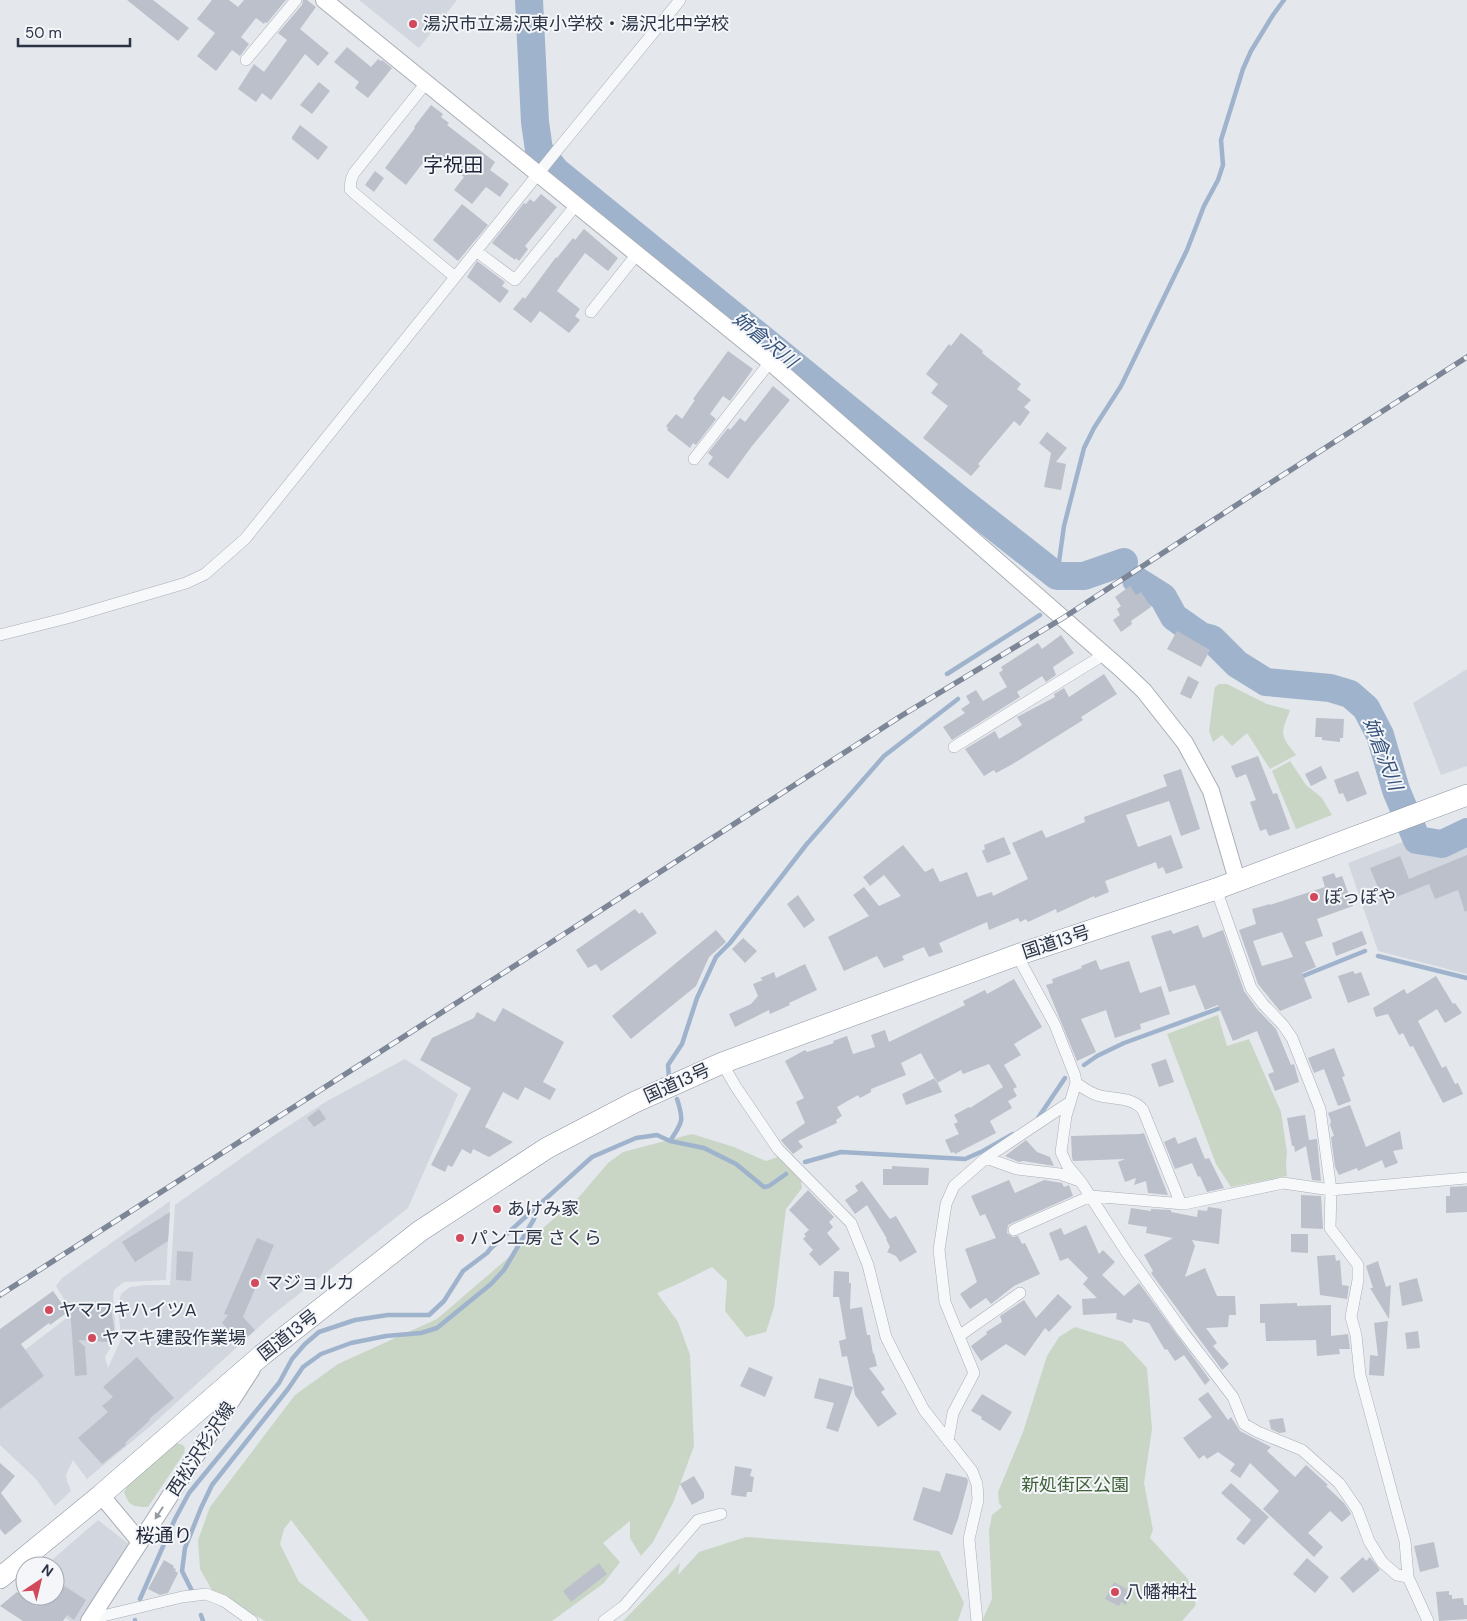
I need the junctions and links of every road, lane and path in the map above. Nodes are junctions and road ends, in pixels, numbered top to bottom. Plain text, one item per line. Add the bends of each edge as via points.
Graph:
1 (296, 0) edge
2 (324, 0) edge
3 (680, 0) edge
4 (246, 60) dead end
5 (426, 83) junction
6 (538, 174) junction
7 (576, 205) junction
8 (476, 250) junction
9 (637, 254) junction
10 (455, 277) junction
11 (591, 312) dead end
12 (770, 362) junction
13 (694, 459) dead end
14 (0, 635) edge
15 (1105, 654) junction
16 (954, 747) dead end
17 (1467, 795) edge
18 (1237, 880) junction
19 (1216, 889) junction
20 (1017, 955) junction
21 (722, 1063) junction
22 (1076, 1083) junction
23 (1070, 1102) junction
24 (986, 1158) junction
25 (1467, 1178) edge
26 (1081, 1182) junction
27 (1331, 1190) junction
28 (1091, 1196) junction
29 (1181, 1204) junction
30 (1014, 1230) dead end
31 (1020, 1293) dead end
32 (959, 1336) junction
33 (262, 1355) junction
34 (948, 1440) junction
35 (101, 1494) junction
36 (721, 1514) dead end
37 (140, 1542) junction
38 (1408, 1577) junction
39 (0, 1578) edge
40 (90, 1620) edge
41 (252, 1621) edge
42 (604, 1621) edge
43 (977, 1621) edge
44 (1428, 1621) edge

1 - 4 street
2 - 5 street
3 - 6 street
5 - 6 street
5 - 10 street via 354,173 350,189
6 - 7 street
6 - 8 street
7 - 8 street via 515,280
7 - 9 street
8 - 10 street
9 - 11 street
9 - 12 street
10 - 14 street via 245,539 205,574 186,583
12 - 13 street
12 - 15 street
15 - 16 street
15 - 18 street via 1144,692 1185,743 1211,791
17 - 18 highway, 国道13号
18 - 19 highway, 国道13号
19 - 20 highway, 国道13号
19 - 27 street via 1251,988 1292,1038 1320,1109
20 - 21 highway, 国道13号
20 - 22 street via 1055,1025
21 - 33 highway, 国道13号 via 635,1102 547,1148 420,1231
21 - 34 street via 778,1149 851,1223 868,1265 886,1337 924,1410
22 - 23 street
22 - 29 street via 1096,1095 1139,1104
23 - 24 street
23 - 26 street via 1061,1152
24 - 26 street via 1017,1169 1060,1174
24 - 32 street via 954,1186 946,1204 939,1250 945,1302
25 - 27 street
26 - 28 street
27 - 29 street via 1283,1183
27 - 38 street via 1330,1228 1358,1265 1351,1317 1360,1375 1405,1541
28 - 29 street
28 - 30 street
28 - 38 street via 1127,1253 1233,1397 1244,1424 1302,1450 1339,1483 1357,1509 1382,1562 1396,1575
31 - 32 street
32 - 34 street via 974,1373 953,1413
33 - 35 highway, 国道13号
33 -> 37 street, 西松沢杉沢線
34 - 43 street via 972,1471 977,1484 978,1500 969,1539
35 - 37 street
35 - 39 highway, 国道13号
36 - 42 street via 698,1520 624,1606
37 - 40 street, 西松沢杉沢線
38 - 44 street
40 - 41 street via 206,1594 224,1601

